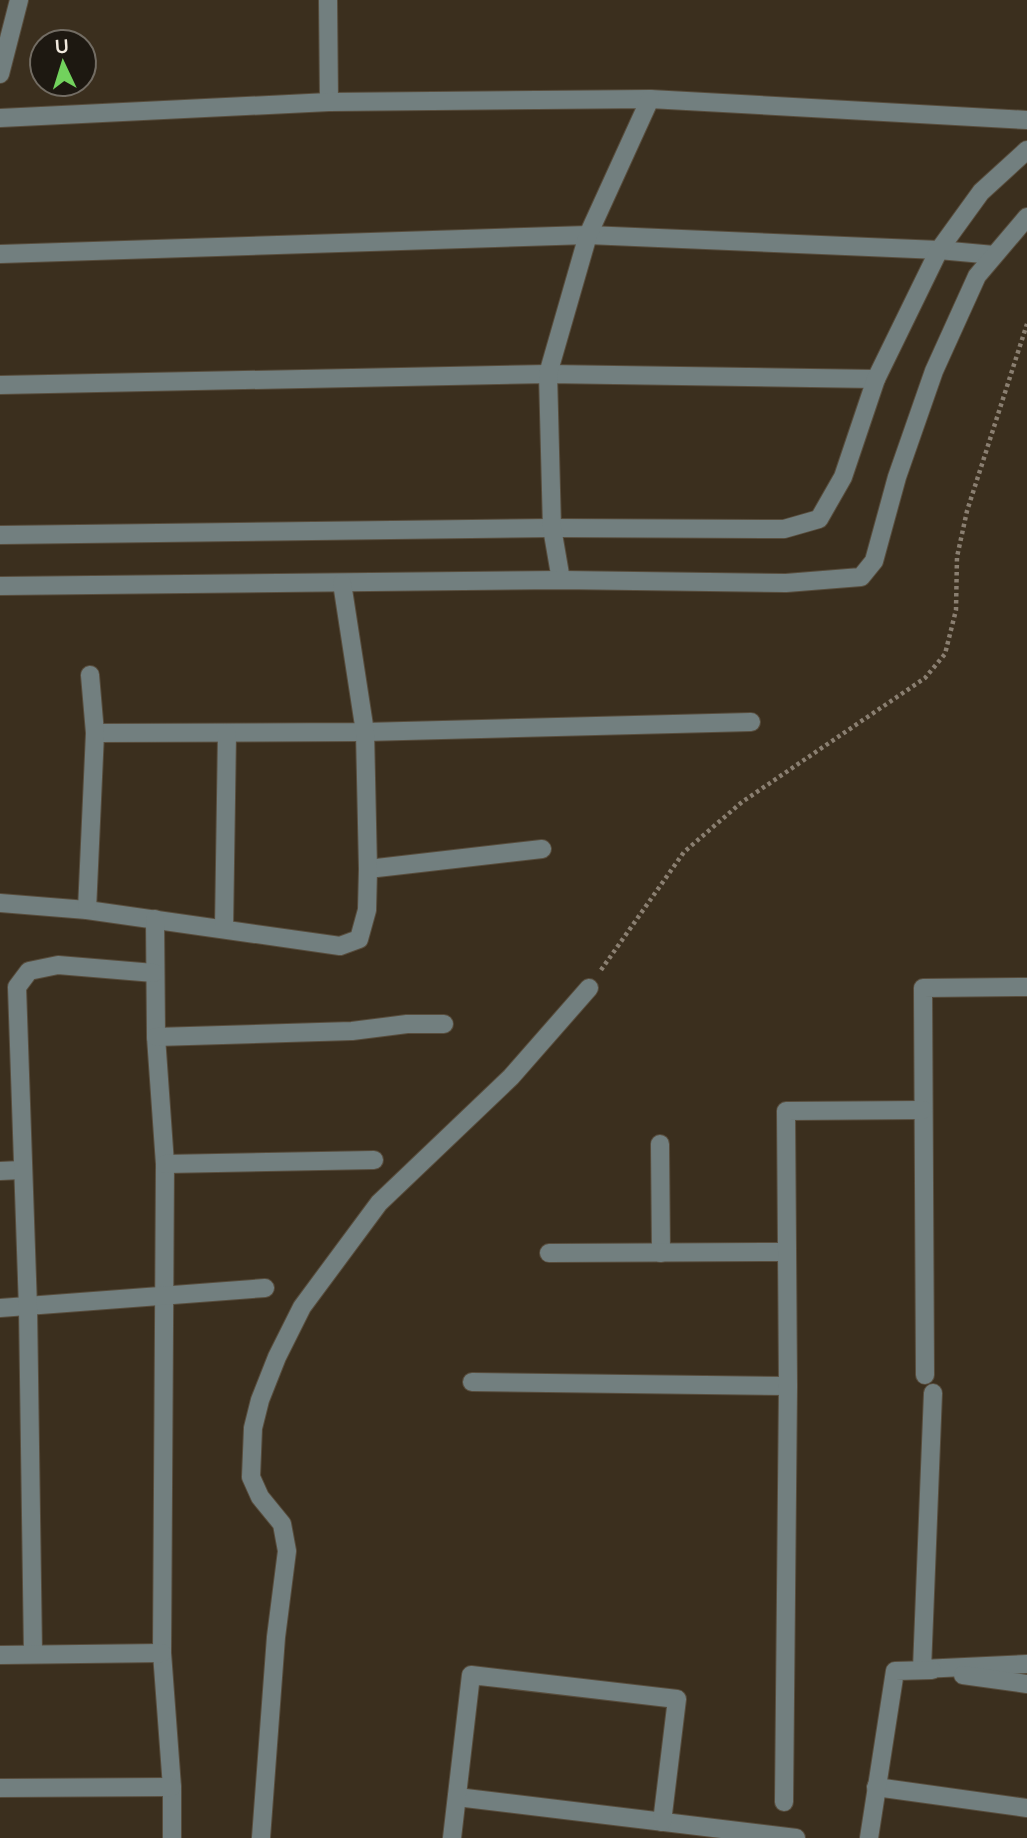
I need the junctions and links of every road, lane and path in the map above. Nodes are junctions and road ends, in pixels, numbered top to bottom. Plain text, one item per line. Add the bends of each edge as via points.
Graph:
1 (19, 0) edge
2 (328, 0) edge
3 (0, 74) edge
4 (650, 99) junction
5 (330, 102) junction
6 (0, 118) edge
7 (1027, 120) edge
8 (1027, 150) edge
9 (1027, 217) edge
10 (589, 235) junction
11 (939, 250) junction
12 (0, 254) edge
13 (993, 255) junction
14 (1027, 324) edge
15 (548, 374) junction
16 (876, 379) junction
17 (0, 385) edge
18 (552, 528) junction
19 (0, 535) edge
20 (561, 580) junction
21 (342, 583) junction
22 (0, 586) edge
23 (90, 675) dead end
24 (751, 722) dead end
25 (365, 732) junction
26 (95, 733) junction
27 (227, 733) junction
28 (542, 849) dead end
29 (368, 869) junction
30 (0, 904) edge
31 (87, 910) junction
32 (155, 919) junction
33 (224, 929) junction
34 (155, 972) junction
35 (1027, 987) edge
36 (589, 988) joint
37 (444, 1024) dead end
38 (156, 1037) junction
39 (923, 1110) junction
40 (660, 1144) dead end
41 (374, 1160) dead end
42 (164, 1164) junction
43 (22, 1170) junction
44 (0, 1171) edge
45 (787, 1252) junction
46 (549, 1253) dead end
47 (661, 1253) junction
48 (265, 1288) dead end
49 (166, 1294) junction
50 (0, 1308) edge
51 (28, 1308) junction
52 (925, 1374) dead end
53 (472, 1382) dead end
54 (788, 1385) junction
55 (933, 1393) dead end
56 (33, 1653) junction
57 (162, 1653) junction
58 (0, 1656) edge
59 (1027, 1664) edge
60 (922, 1669) junction
61 (1027, 1684) edge
62 (172, 1787) junction
63 (876, 1787) junction
64 (0, 1788) edge
65 (457, 1797) junction
66 (784, 1802) dead end
67 (1027, 1808) edge
68 (662, 1822) junction
69 (172, 1838) edge
70 (261, 1838) edge
71 (452, 1838) edge
72 (796, 1838) edge
73 (869, 1838) edge

1 - 3 street
2 - 5 street
4 - 5 street
4 - 7 street
4 - 10 street
5 - 6 street
8 - 11 street via 981,192
9 - 13 street
10 - 11 street
10 - 12 street
10 - 15 street
11 - 13 street
11 - 16 street
13 - 20 street via 977,276 934,371 874,561 861,577 786,583
14 - 36 path via 967,511 957,557 956,610 945,654 925,678 742,802 684,852
15 - 16 street
15 - 17 street
15 - 18 street
16 - 18 street via 843,477 819,519 784,529
18 - 19 street
18 - 20 street
20 - 21 street
21 - 22 street
21 - 25 street
23 - 26 street
24 - 25 street
25 - 27 street
25 - 29 street
26 - 27 street
26 - 31 street
27 - 33 street
28 - 29 street
29 - 33 street via 365,920 354,942 340,946
30 - 31 street
31 - 32 street
32 - 33 street
32 - 34 street
34 - 38 street
34 - 43 street via 58,965 29,971 17,987
35 - 39 street via 923,988
36 - 70 street via 511,1077 379,1203 302,1307 260,1400 253,1428 251,1477 282,1524 287,1551
37 - 38 street
38 - 42 street
39 - 45 street via 786,1111
39 - 52 street
40 - 47 street
41 - 42 street
42 - 49 street
43 - 44 street
43 - 51 street
45 - 47 street
45 - 54 street
46 - 47 street
48 - 49 street
49 - 51 street
49 - 57 street
50 - 51 street
51 - 56 street
53 - 54 street
54 - 66 street
55 - 60 street
56 - 57 street
56 - 58 street
57 - 62 street
59 - 60 street
60 - 61 street
60 - 63 street via 895,1671
62 - 64 street
62 - 69 street
63 - 67 street
63 - 73 street
65 - 68 street
65 - 68 street via 471,1675 677,1699
65 - 71 street
68 - 72 street

